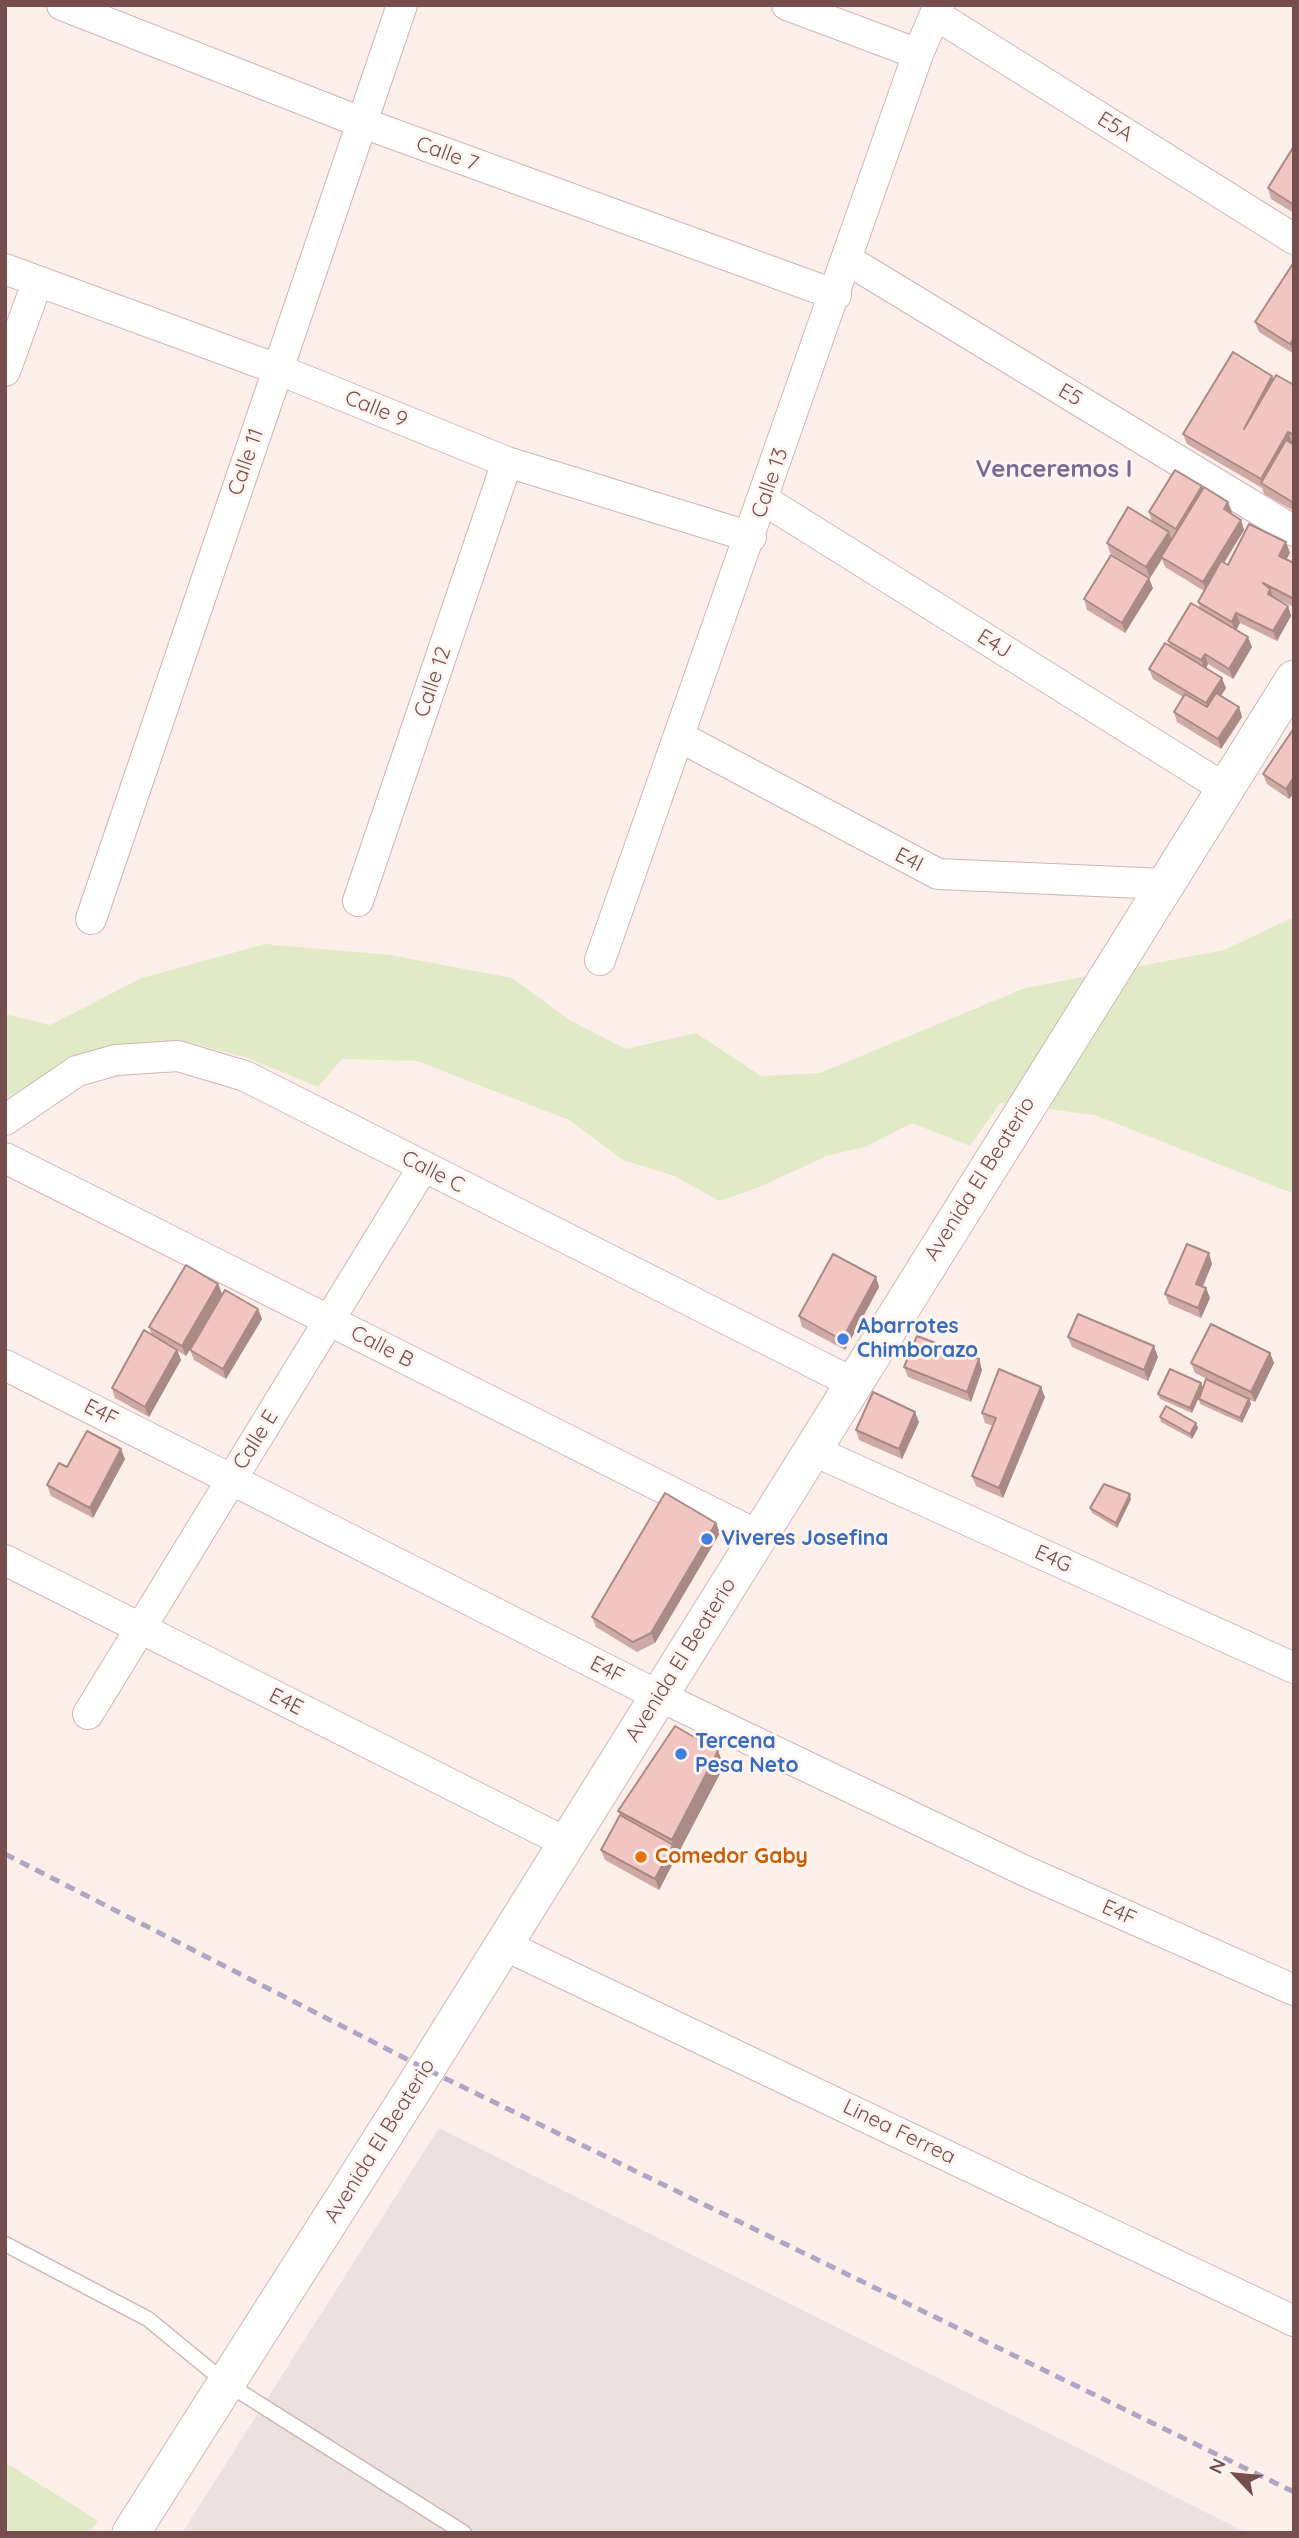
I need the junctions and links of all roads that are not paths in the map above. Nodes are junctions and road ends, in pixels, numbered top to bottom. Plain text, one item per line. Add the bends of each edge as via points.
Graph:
1 (62, 5) edge
2 (402, 5) edge
3 (787, 5) edge
4 (937, 10) edge
5 (918, 54) junction
6 (363, 123) junction
7 (1294, 239) edge
8 (846, 259) junction
9 (5, 269) edge
10 (37, 283) junction
11 (836, 295) junction
12 (277, 369) junction
13 (5, 371) edge
14 (507, 462) junction
15 (764, 500) junction
16 (1294, 531) edge
17 (751, 537) junction
18 (1294, 679) edge
19 (680, 737) junction
20 (1224, 788) junction
21 (1165, 884) junction
22 (358, 901) dead end
23 (91, 919) dead end
24 (600, 960) dead end
25 (5, 1120) edge
26 (5, 1158) edge
27 (424, 1167) junction
28 (329, 1320) junction
29 (5, 1365) edge
30 (853, 1383) junction
31 (812, 1450) junction
32 (232, 1479) junction
33 (759, 1536) junction
34 (5, 1560) edge
35 (141, 1629) junction
36 (1294, 1668) edge
37 (659, 1696) junction
38 (88, 1714) dead end
39 (567, 1843) junction
40 (504, 1945) junction
41 (1294, 1990) edge
42 (5, 2244) edge
43 (1294, 2321) edge
44 (226, 2383) junction
45 (131, 2533) edge
46 (464, 2533) edge

1 - 6 street, Calle 7
2 - 6 street, Calle 11
3 - 5 street
4 - 5 street, Calle 13
4 - 7 street, E5A
5 - 8 street, Calle 13
6 - 11 street, Calle 7
6 - 12 street, Calle 11
8 - 11 street, Calle 13
8 - 16 street, E5
9 - 10 street, Calle 9
10 - 12 street, Calle 9
10 - 13 street
11 - 15 street, Calle 13
12 - 14 street, Calle 9
12 - 23 street, Calle 11
14 - 17 street, Calle 9
14 - 22 street, Calle 12
15 - 17 street, Calle 13
15 - 20 street, E4J
17 - 19 street, Calle 13
18 - 20 street, Avenida El Beaterio
19 - 21 street, E4I via 937,874
19 - 24 street, Calle 13
20 - 21 street, Avenida El Beaterio
21 - 30 street, Avenida El Beaterio
25 - 27 street, Calle C via 77,1071 116,1060 178,1056 245,1076
26 - 28 street, Calle B
27 - 28 street, Calle E
27 - 30 street, Calle C
28 - 32 street, Calle E
28 - 33 street, Calle B
29 - 32 street, E4F
30 - 31 street, Avenida El Beaterio
31 - 33 street, Avenida El Beaterio
31 - 36 street, E4G
32 - 35 street, Calle E
32 - 37 street, E4F
33 - 37 street, Avenida El Beaterio
34 - 35 street, E4E
35 - 38 street, Calle E
35 - 39 street, E4E
37 - 39 street, Avenida El Beaterio
37 - 41 street, E4F via 1023,1870
39 - 40 street, Avenida El Beaterio
40 - 43 street, Linea Ferrea
40 - 44 street, Avenida El Beaterio
42 - 44 lane via 148,2319
44 - 45 street, Avenida El Beaterio
44 - 46 lane

